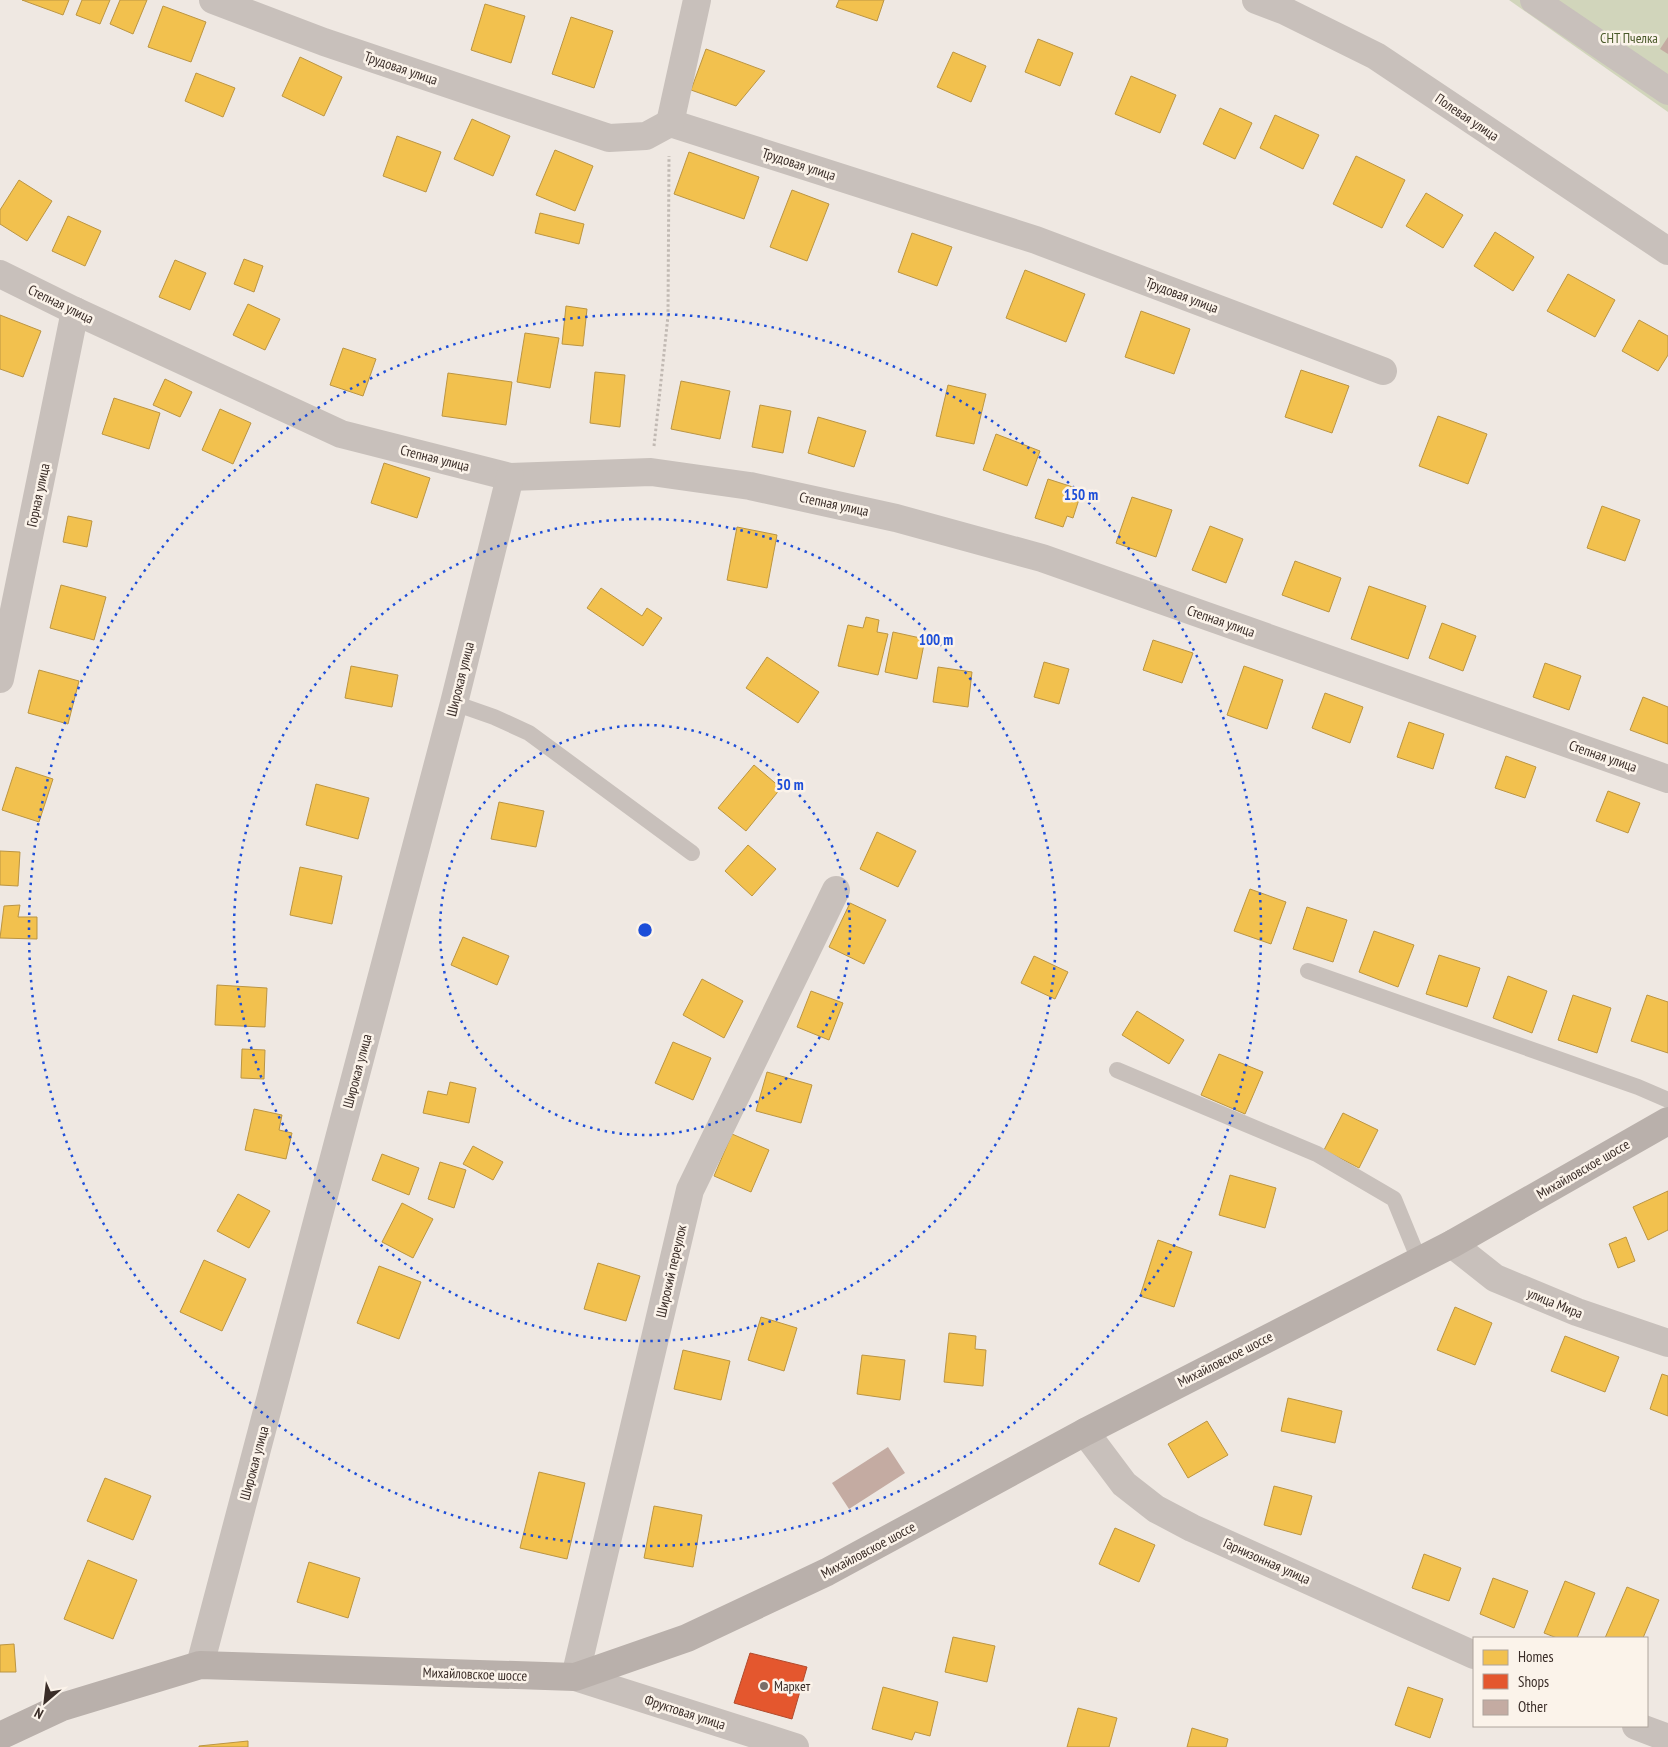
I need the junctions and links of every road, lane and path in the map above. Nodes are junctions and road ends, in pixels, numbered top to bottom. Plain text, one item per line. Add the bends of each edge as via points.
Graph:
1 (213, 0) edge
2 (697, 0) edge
3 (1256, 0) edge
4 (1534, 0) edge
5 (1668, 91) edge
6 (670, 123) junction
7 (1668, 251) edge
8 (0, 274) edge
9 (75, 311) junction
10 (1383, 371) dead end
11 (651, 472) junction
12 (510, 477) junction
13 (0, 679) edge
14 (454, 703) junction
15 (1668, 779) edge
16 (692, 853) dead end
17 (836, 890) dead end
18 (1308, 971) dead end
19 (1117, 1070) dead end
20 (1668, 1100) edge
21 (1668, 1121) edge
22 (1452, 1244) junction
23 (1419, 1260) junction
24 (1668, 1343) edge
25 (1085, 1432) junction
26 (1473, 1655) edge
27 (200, 1665) junction
28 (575, 1677) junction
29 (1639, 1727) edge
30 (0, 1736) edge
31 (1668, 1738) edge
32 (795, 1747) edge

1 - 6 street, Трудовая улица via 324,42 608,138 646,136
2 - 6 street
3 - 7 street, Полевая улица via 1376,56
4 - 5 street
6 - 10 street, Трудовая улица via 1036,240
6 - 11 path via 668,316
8 - 9 street, Степная улица
9 - 12 street, Степная улица via 341,434
9 - 13 street, Горная улица
11 - 12 street, Степная улица
11 - 15 street, Степная улица via 750,486 896,518 1042,558
12 - 14 street, Широкая улица
14 - 16 lane via 529,733
14 - 27 street, Широкая улица
17 - 28 street, Широкий переулок via 690,1190
18 - 20 lane
19 - 23 lane via 1317,1154 1394,1199
21 - 22 main road, Михайловское шоссе
22 - 23 main road, Михайловское шоссе
22 - 24 street, улица Мира via 1503,1281 1577,1312
23 - 25 main road, Михайловское шоссе
25 - 26 street, Гарнизонная улица via 1124,1484 1156,1509
25 - 28 main road, Михайловское шоссе via 827,1572 687,1638
27 - 28 main road, Михайловское шоссе
27 - 30 main road, Михайловское шоссе via 62,1707
28 - 32 street, Фруктовая улица
29 - 31 street

